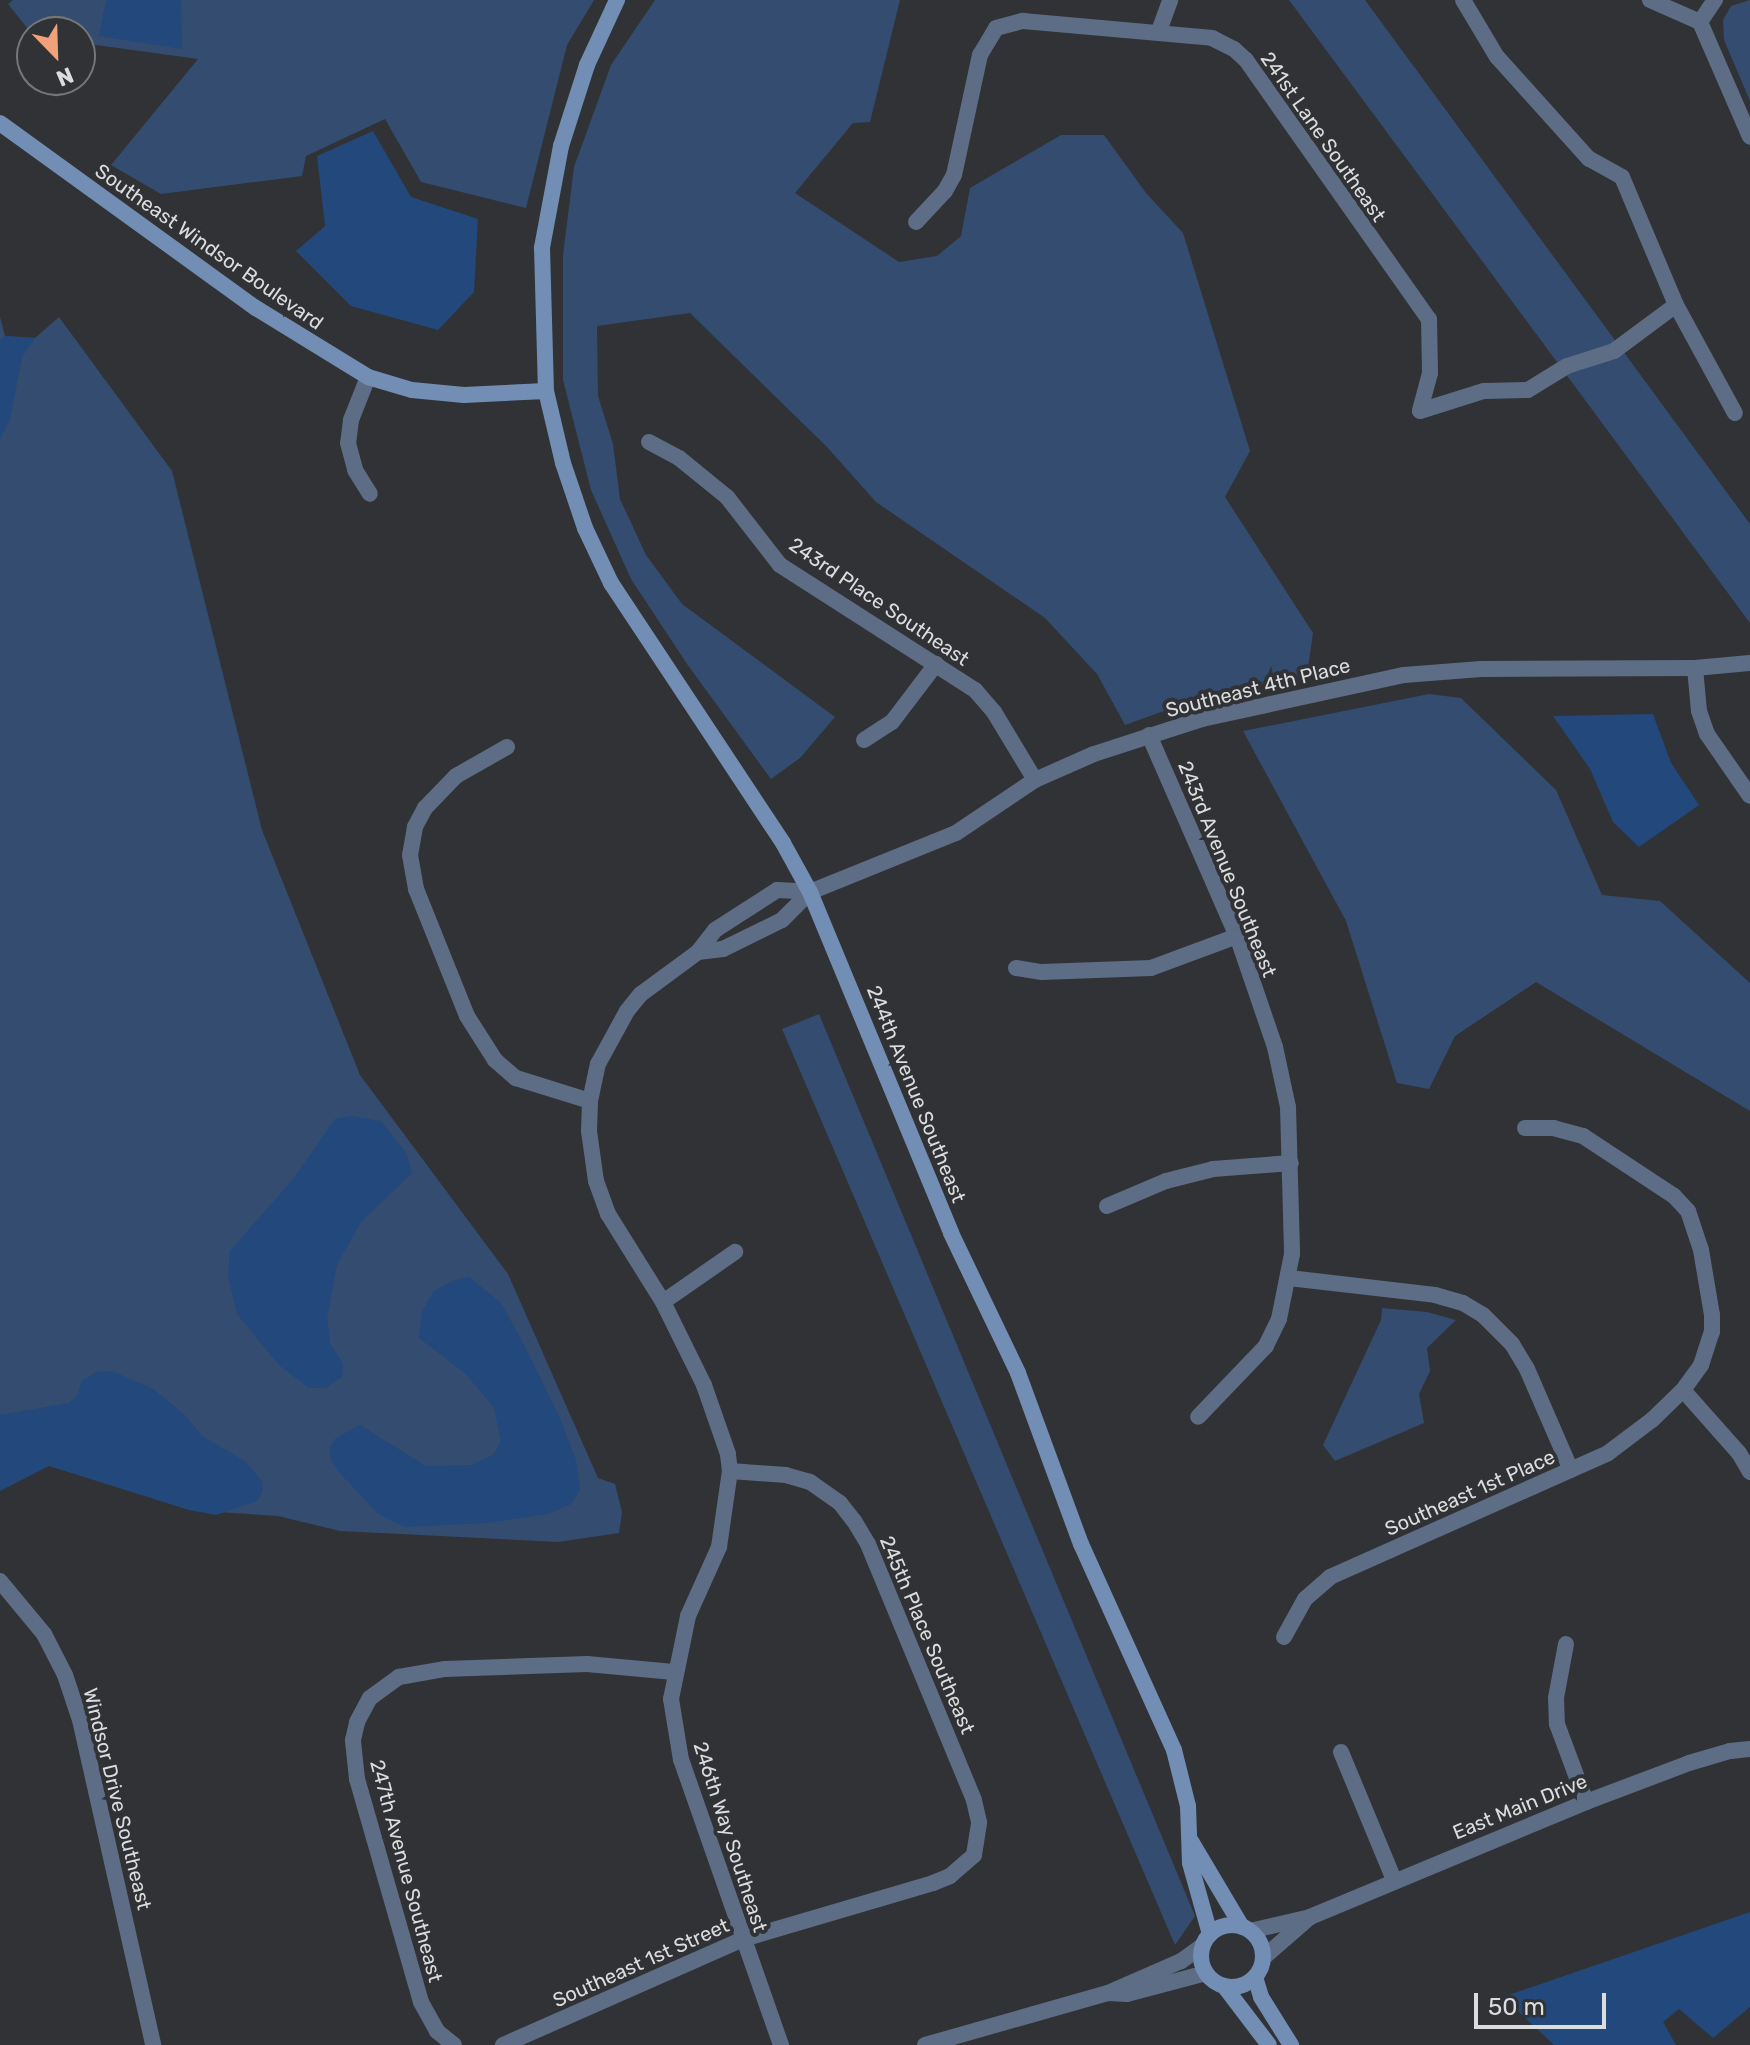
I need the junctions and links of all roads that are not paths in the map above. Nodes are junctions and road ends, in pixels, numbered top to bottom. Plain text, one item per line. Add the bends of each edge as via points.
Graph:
1 (617, 0) edge
2 (1170, 0) edge
3 (1463, 0) edge
4 (1650, 0) edge
5 (1715, 0) edge
6 (1700, 22) junction
7 (1159, 31) junction
8 (0, 123) edge
9 (1750, 137) edge
10 (916, 222) dead end
11 (1676, 305) junction
12 (368, 377) junction
13 (546, 391) junction
14 (1735, 413) dead end
15 (649, 442) dead end
16 (370, 494) dead end
17 (1750, 663) edge
18 (936, 664) junction
19 (1695, 668) junction
20 (1149, 735) junction
21 (864, 740) dead end
22 (507, 747) dead end
23 (1035, 780) junction
24 (1750, 796) edge
25 (810, 892) junction
26 (1237, 936) junction
27 (698, 952) junction
28 (1016, 968) dead end
29 (590, 1101) junction
30 (1525, 1128) dead end
31 (1291, 1163) junction
32 (1107, 1206) dead end
33 (735, 1252) dead end
34 (1289, 1278) junction
35 (663, 1302) junction
36 (1683, 1390) junction
37 (1198, 1417) dead end
38 (1571, 1470) junction
39 (730, 1471) junction
40 (1750, 1472) edge
41 (0, 1581) edge
42 (1284, 1637) dead end
43 (1566, 1644) dead end
44 (674, 1672) junction
45 (1750, 1749) edge
46 (1341, 1752) dead end
47 (1586, 1802) junction
48 (1191, 1841) junction
49 (974, 1855) joint
50 (1394, 1880) junction
51 (1310, 1917) junction
52 (1246, 1929) junction
53 (743, 1939) junction
54 (1206, 1940) junction
55 (1263, 1958) junction
56 (1206, 1973) junction
57 (1255, 1977) junction
58 (1224, 1986) junction
59 (1108, 1993) junction
60 (153, 2045) edge
61 (454, 2045) edge
62 (503, 2045) edge
63 (781, 2045) edge
64 (925, 2045) edge
65 (1269, 2045) edge
66 (1291, 2045) edge

1 - 13 street, 244th Avenue Southeast via 587,65 546,214 541,306
2 - 7 street
3 - 11 street via 1497,57 1589,159 1622,177
4 - 6 street
5 - 6 street
6 - 9 street
7 - 10 street, 241st Lane Southeast via 1023,21 996,28 980,55 954,175
7 - 11 street, 241st Lane Southeast via 1212,38 1240,54 1429,319 1430,373 1420,411 1484,391 1528,390 1567,366 1614,351
8 - 12 street, Southeast Windsor Boulevard via 256,308
11 - 14 street
12 - 13 street, Southeast Windsor Boulevard via 412,390 464,395
12 - 16 street via 348,443 355,470
13 - 25 street, 244th Avenue Southeast via 585,528 611,583
15 - 18 street, 243rd Place Southeast via 679,458 727,497 780,565
17 - 19 street, Southeast 4th Place
18 - 21 street via 892,722
18 - 23 street, 243rd Place Southeast via 975,690 994,712
19 - 20 street, Southeast 4th Place via 1481,669 1404,675 1300,695
19 - 24 street via 1707,734
20 - 23 street, Southeast 4th Place
20 - 26 street, 243rd Avenue Southeast
22 - 29 street via 456,776 425,808 410,855 416,889 467,1016 495,1060 516,1078
23 - 25 street, Southeast 4th Place via 956,833
25 - 27 street, Southeast 4th Place via 782,920 723,949
25 - 27 street, Southeast 4th Place via 777,890 715,930
25 - 48 street, 244th Avenue Southeast via 951,1233 1018,1373 1086,1556 1174,1750 1184,1780
26 - 28 street via 1151,968
26 - 31 street, 243rd Avenue Southeast via 1275,1047 1288,1107
27 - 29 street, Southeast 4th Place via 665,974 627,1011 598,1064
29 - 35 street, 246th Way Southeast via 590,1155 596,1181 608,1214
30 - 36 street, Southeast 1st Place via 1583,1136 1674,1196 1688,1211 1701,1250 1712,1332 1701,1365
31 - 32 street via 1213,1169 1136,1191
31 - 34 street, 243rd Avenue Southeast
33 - 35 street
34 - 37 street, 243rd Avenue Southeast via 1266,1346
34 - 38 street via 1435,1295 1483,1315 1512,1344 1527,1369
35 - 39 street, 246th Way Southeast via 704,1385
36 - 38 street, Southeast 1st Place via 1629,1439
36 - 40 street
38 - 42 street, Southeast 1st Place via 1330,1577 1305,1599
39 - 44 street, 246th Way Southeast via 719,1547 688,1616
39 - 49 street, 245th Place Southeast via 810,1482 840,1503 854,1521 974,1800 979,1822
41 - 60 street, Windsor Drive Southeast via 44,1634 80,1720
43 - 47 street via 1557,1724
44 - 53 street, 246th Way Southeast via 671,1699 681,1760
44 - 61 street, 247th Avenue Southeast via 587,1664 445,1669 399,1677 370,1698 353,1740 357,1779 421,2002 437,2031
45 - 47 street, East Main Drive via 1689,1763
46 - 50 street
47 - 50 street, East Main Drive
48 - 52 street, 244th Avenue Southeast
48 - 54 street, 244th Avenue Southeast via 1190,1863
49 - 53 street, Southeast 1st Street via 933,1883
50 - 51 street, East Main Drive
51 - 52 street, East Main Drive
51 - 55 street, East Main Drive
52 - 54 street via 1225,1925
52 - 55 street via 1261,1944
53 - 62 street, Southeast 1st Street
53 - 63 street, 246th Way Southeast
54 - 56 street via 1201,1960
54 - 59 street via 1181,1961
55 - 57 street
56 - 58 street
56 - 59 street via 1127,1994
57 - 58 street via 1241,1986
57 - 66 street via 1261,1997
58 - 65 street
59 - 64 street

